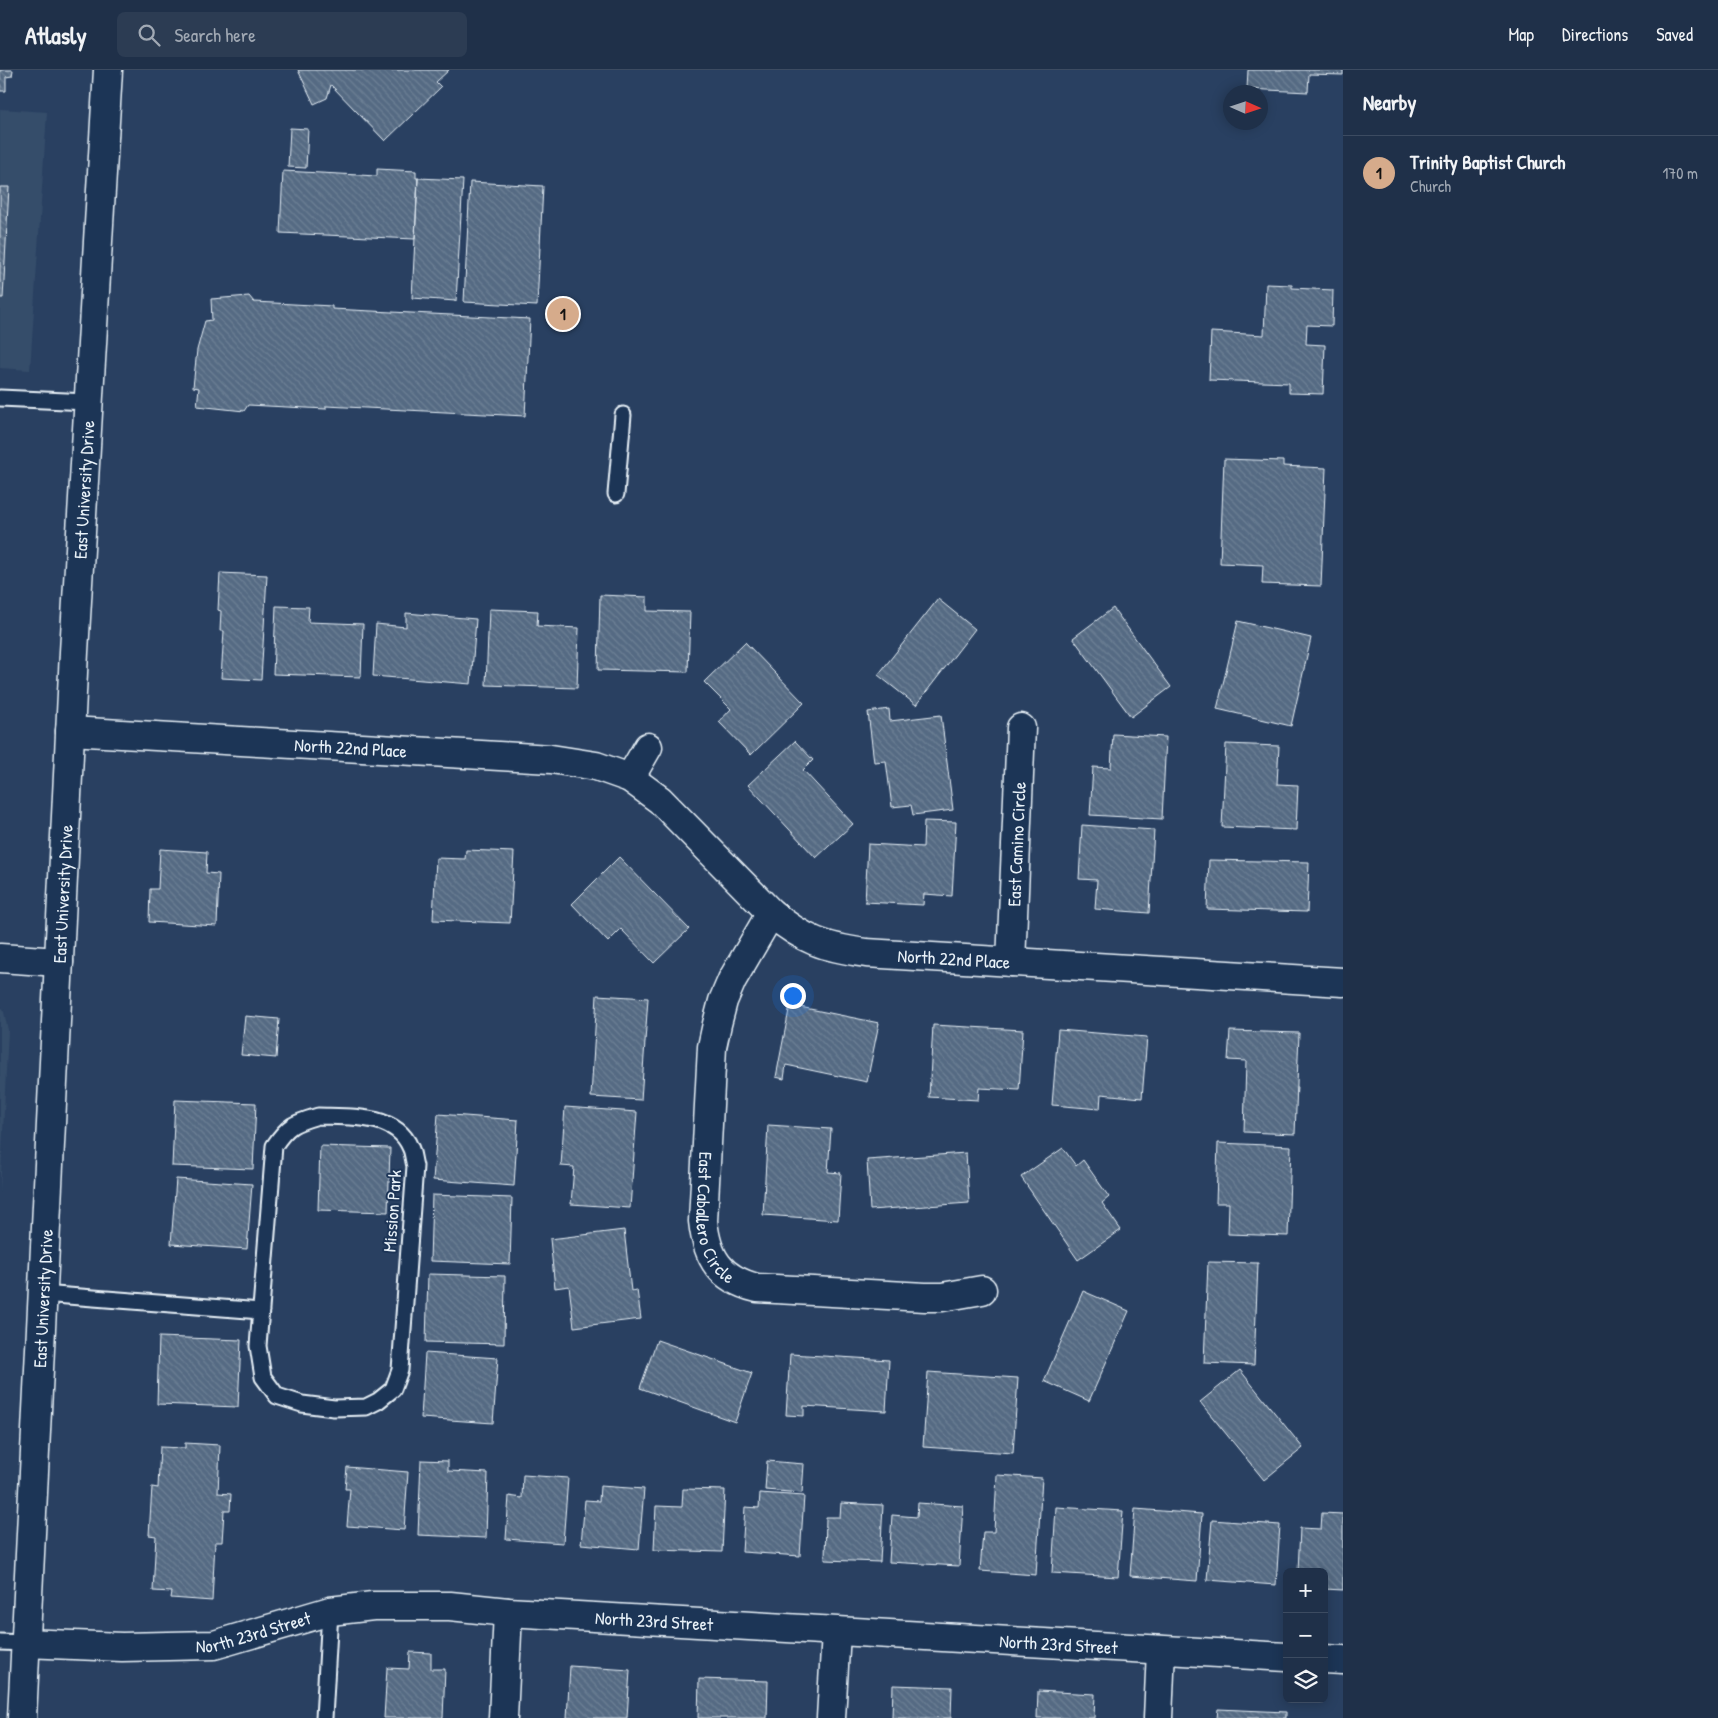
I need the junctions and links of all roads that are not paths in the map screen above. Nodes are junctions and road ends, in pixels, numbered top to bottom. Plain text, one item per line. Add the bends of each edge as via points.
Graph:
1 (108, 70) edge
2 (0, 398) edge
3 (88, 402) junction
4 (623, 415) dead end
5 (616, 494) dead end
6 (1021, 728) dead end
7 (70, 731) junction
8 (648, 747) dead end
9 (630, 778) junction
10 (771, 913) junction
11 (0, 958) edge
12 (59, 962) junction
13 (1012, 962) junction
14 (1343, 982) edge
15 (982, 1290) dead end
16 (42, 1294) junction
17 (261, 1311) junction
18 (330, 1611) junction
19 (508, 1612) junction
20 (836, 1632) junction
21 (13, 1642) edge
22 (1161, 1650) junction
23 (1283, 1657) edge
24 (1328, 1659) edge
25 (1343, 1660) edge
26 (22, 1718) edge
27 (324, 1718) edge
28 (503, 1718) edge
29 (831, 1718) edge
30 (1158, 1718) edge

1 - 3 street, East University Drive
2 - 3 lane
3 - 7 street, East University Drive
4 - 5 lane
6 - 13 street, East Camino Circle
7 - 9 street, North 22nd Place via 551,759 596,766
7 - 12 street, East University Drive
8 - 9 street
9 - 10 street, North 22nd Place via 660,800
10 - 13 street, North 22nd Place via 791,930 812,941 840,949
10 - 15 street, East Caballero Circle via 732,980 723,1001 712,1047 703,1221 709,1252 729,1277 757,1288 924,1297
11 - 12 street
12 - 16 street, East University Drive
13 - 14 street, North 22nd Place
16 - 17 lane
16 - 21 street, East University Drive
17 - 17 lane, Mission Park via 258,1346 263,1377 277,1396 302,1404 334,1408 366,1406 393,1389 400,1370 415,1166 410,1146 397,1129 363,1118 318,1116 299,1121 285,1130 274,1146
18 - 19 street, North 23rd Street via 372,1606 450,1606
18 - 21 street, North 23rd Street via 214,1645 122,1647
18 - 27 lane
19 - 20 street, North 23rd Street
19 - 28 street
20 - 22 street, North 23rd Street
20 - 29 street
21 - 26 street, East University Drive
22 - 23 street, North 23rd Street
22 - 30 street
24 - 25 street

